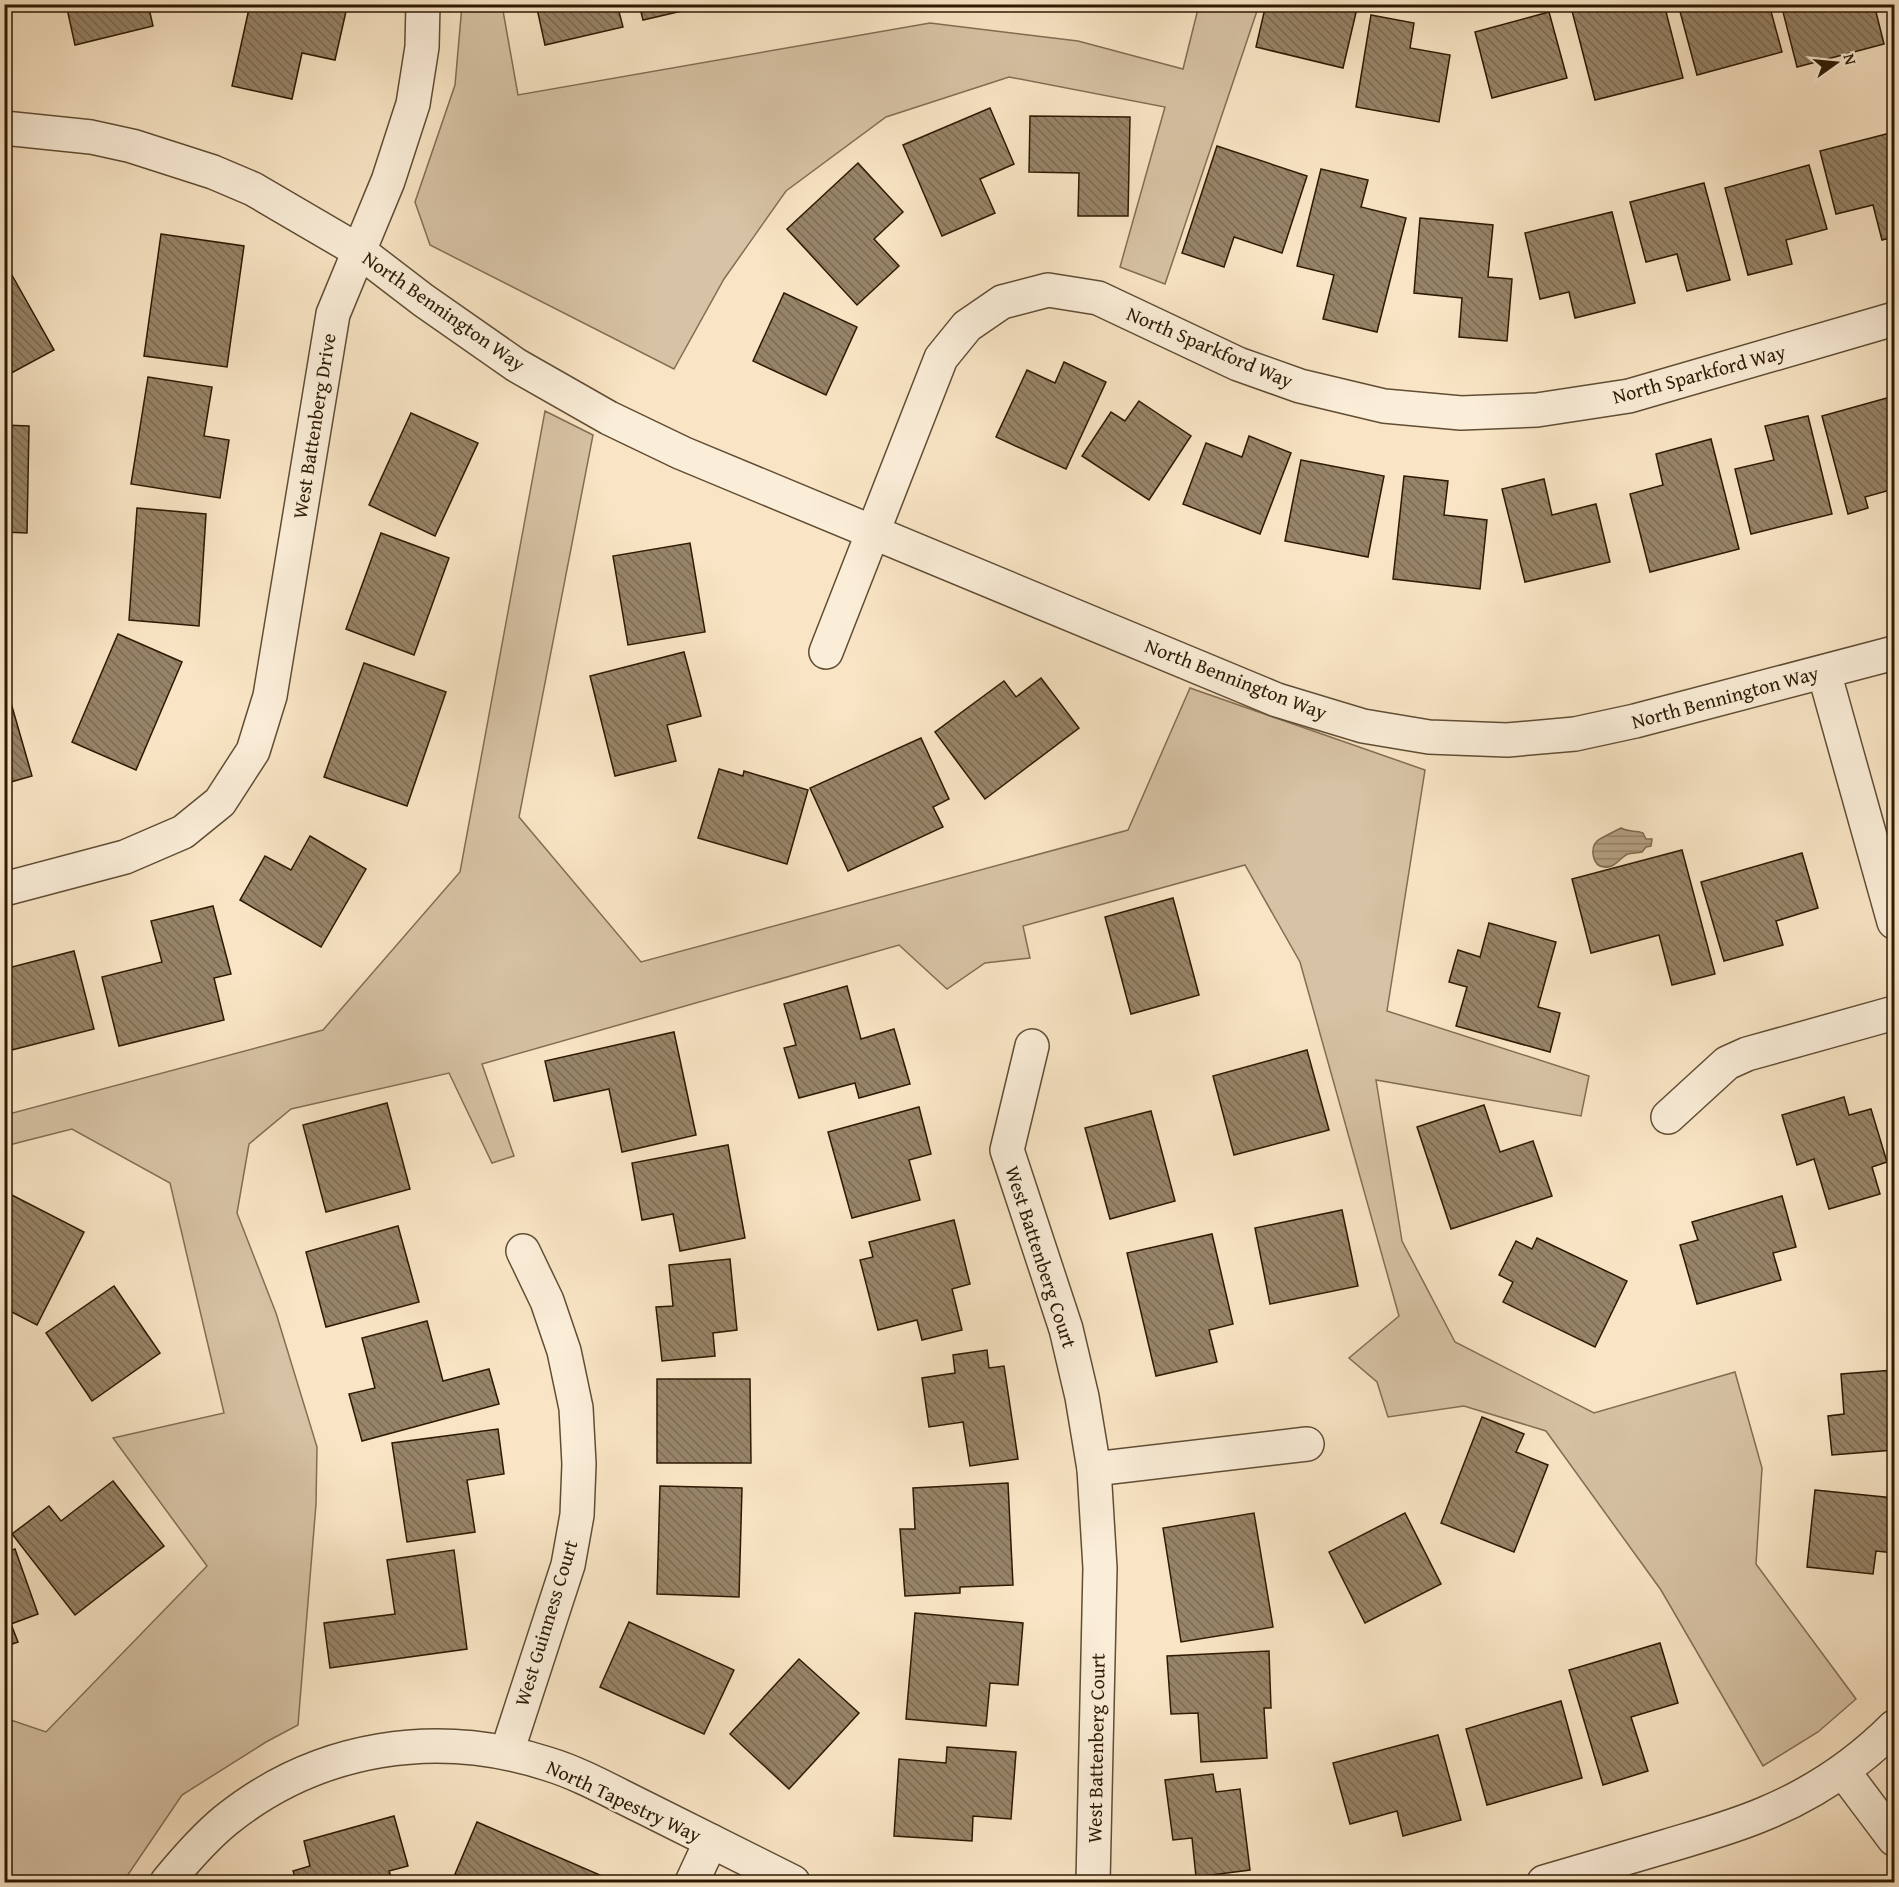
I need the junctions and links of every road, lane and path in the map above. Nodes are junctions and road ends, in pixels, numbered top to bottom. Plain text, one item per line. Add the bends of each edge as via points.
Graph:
1 (423, 4) edge
2 (4, 128) edge
3 (359, 251) junction
4 (1894, 319) edge
5 (874, 532) junction
6 (826, 652) dead end
7 (1894, 653) edge
8 (1824, 672) junction
9 (4, 889) edge
10 (1894, 922) edge
11 (1894, 1013) edge
12 (1032, 1046) dead end
13 (1668, 1117) dead end
14 (523, 1251) dead end
15 (1307, 1444) dead end
16 (1094, 1469) junction
17 (1894, 1727) edge
18 (507, 1752) junction
19 (1843, 1771) junction
20 (1894, 1839) edge
21 (711, 1841) junction
22 (166, 1882) edge
23 (692, 1882) edge
24 (793, 1882) edge
25 (1093, 1882) edge
26 (1544, 1882) edge

1 - 3 street, West Battenberg Drive via 422,47 413,104 388,182
2 - 3 street, North Bennington Way via 91,137 213,172 253,189
3 - 5 street, North Bennington Way via 516,365 609,418 682,453
3 - 9 street, West Battenberg Drive via 333,314 270,696 253,751 220,802 183,832 125,857
4 - 5 street, North Sparkford Way via 1629,396 1537,410 1461,413 1384,406 1300,386 1238,364 1098,298 1048,290 1002,302 967,326 941,358
5 - 6 street
5 - 8 street, North Bennington Way via 1277,700 1363,726 1429,737 1507,740 1575,734
7 - 8 street, North Bennington Way
8 - 10 street
11 - 13 street via 1727,1063
12 - 16 street, West Battenberg Court via 1007,1150 1066,1329 1083,1397
14 - 18 street, West Guinness Court via 547,1300 564,1351 576,1408 579,1464 577,1515 568,1565
15 - 16 street
16 - 25 street, West Battenberg Court via 1100,1568
17 - 19 street
18 - 21 street, North Tapestry Way via 550,1764 589,1781
18 - 22 street, North Tapestry Way via 422,1745 380,1750 309,1771 226,1820
19 - 20 street
19 - 26 street via 1768,1813 1728,1828
21 - 23 street
21 - 24 street, North Tapestry Way

